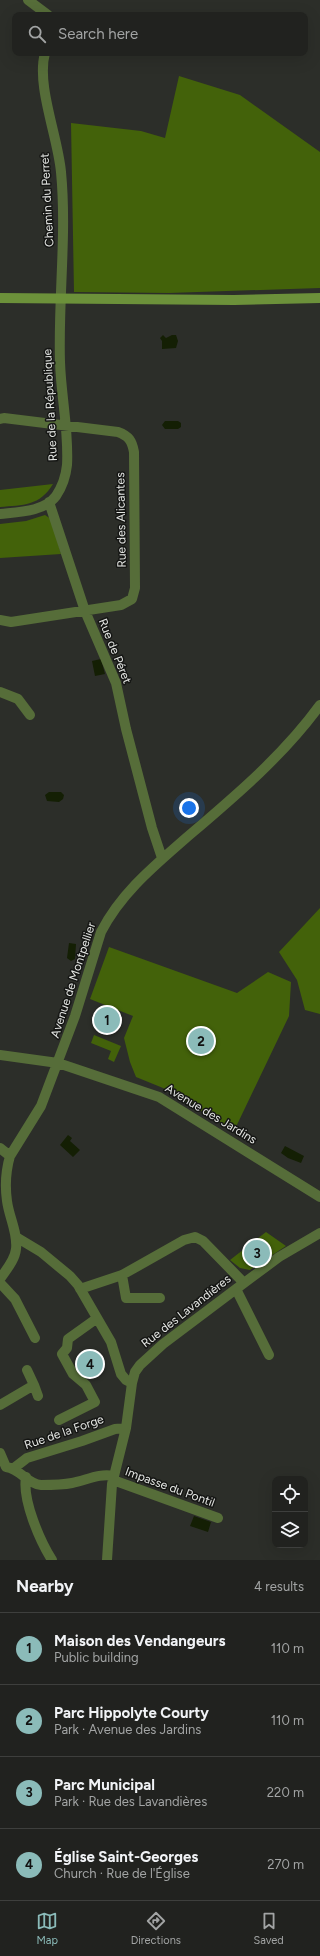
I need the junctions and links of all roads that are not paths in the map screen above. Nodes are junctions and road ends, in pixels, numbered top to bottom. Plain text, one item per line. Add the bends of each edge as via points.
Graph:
1 (28, 0) edge
2 (44, 12) edge
3 (45, 56) edge
4 (0, 298) edge
5 (320, 298) edge
6 (60, 299) junction
7 (0, 419) edge
8 (66, 425) junction
9 (49, 502) junction
10 (0, 514) edge
11 (85, 611) junction
12 (0, 620) edge
13 (0, 692) edge
14 (320, 706) edge
15 (30, 715) dead end
16 (162, 858) junction
17 (0, 1055) edge
18 (58, 1063) junction
19 (0, 1148) edge
20 (10, 1156) junction
21 (3, 1175) edge
22 (320, 1197) edge
23 (320, 1233) edge
24 (16, 1237) junction
25 (122, 1275) junction
26 (0, 1279) edge
27 (0, 1282) edge
28 (240, 1286) junction
29 (79, 1287) junction
30 (160, 1298) dead end
31 (96, 1319) junction
32 (35, 1338) dead end
33 (269, 1355) dead end
34 (27, 1370) dead end
35 (132, 1380) junction
36 (34, 1385) junction
37 (38, 1396) dead end
38 (0, 1405) edge
39 (59, 1420) dead end
40 (126, 1428) junction
41 (0, 1453) edge
42 (7, 1468) edge
43 (114, 1478) junction
44 (29, 1480) junction
45 (218, 1518) dead end
46 (52, 1560) edge
47 (107, 1560) edge

1 - 2 street
3 - 6 street, Chemin du Perret via 42,72 61,172 63,273
4 - 6 street
5 - 6 street
6 - 8 street, Rue de la République via 60,363
7 - 8 street, Rue des Alicantes
8 - 9 street, Rue de la République via 65,475 55,497
8 - 11 street, Rue des Alicantes via 125,434 131,441 134,452 134,593 132,599 121,605
9 - 10 street via 27,511
9 - 11 street, Rue de Péret
11 - 12 street, Rue des Alicantes via 10,622
11 - 16 street, Rue de Péret via 116,683 152,828
13 - 15 street via 18,699
14 - 16 street, Avenue de Montpellier via 283,751
16 - 18 street, Avenue de Montpellier via 133,886 101,932
17 - 18 street, Avenue des Jardins
18 - 20 street, Avenue de Montpellier via 41,1106
18 - 22 street, Avenue des Jardins via 160,1096
19 - 20 street
20 - 21 street
21 - 24 street
23 - 28 street, Rue des Lavandières via 279,1257
24 - 26 street via 16,1250 12,1261
24 - 29 street via 41,1252
25 - 28 street via 195,1236
25 - 29 street
25 - 30 street via 126,1298
27 - 32 street via 15,1299
28 - 33 street
28 - 35 street, Rue des Lavandières via 147,1357
29 - 31 street
31 - 35 street via 111,1342 121,1374 126,1380
31 - 39 street via 68,1339 67,1348 57,1354 86,1385 95,1402
34 - 36 street
35 - 40 street
36 - 37 street
36 - 38 street
40 - 42 street, Rue de la Forge via 114,1429 27,1458
40 - 43 street
41 - 42 street
42 - 44 street
43 - 44 street via 102,1475 72,1483 39,1485
43 - 45 street, Impasse du Pontil
43 - 47 street
44 - 46 street via 25,1484 29,1505 44,1548

